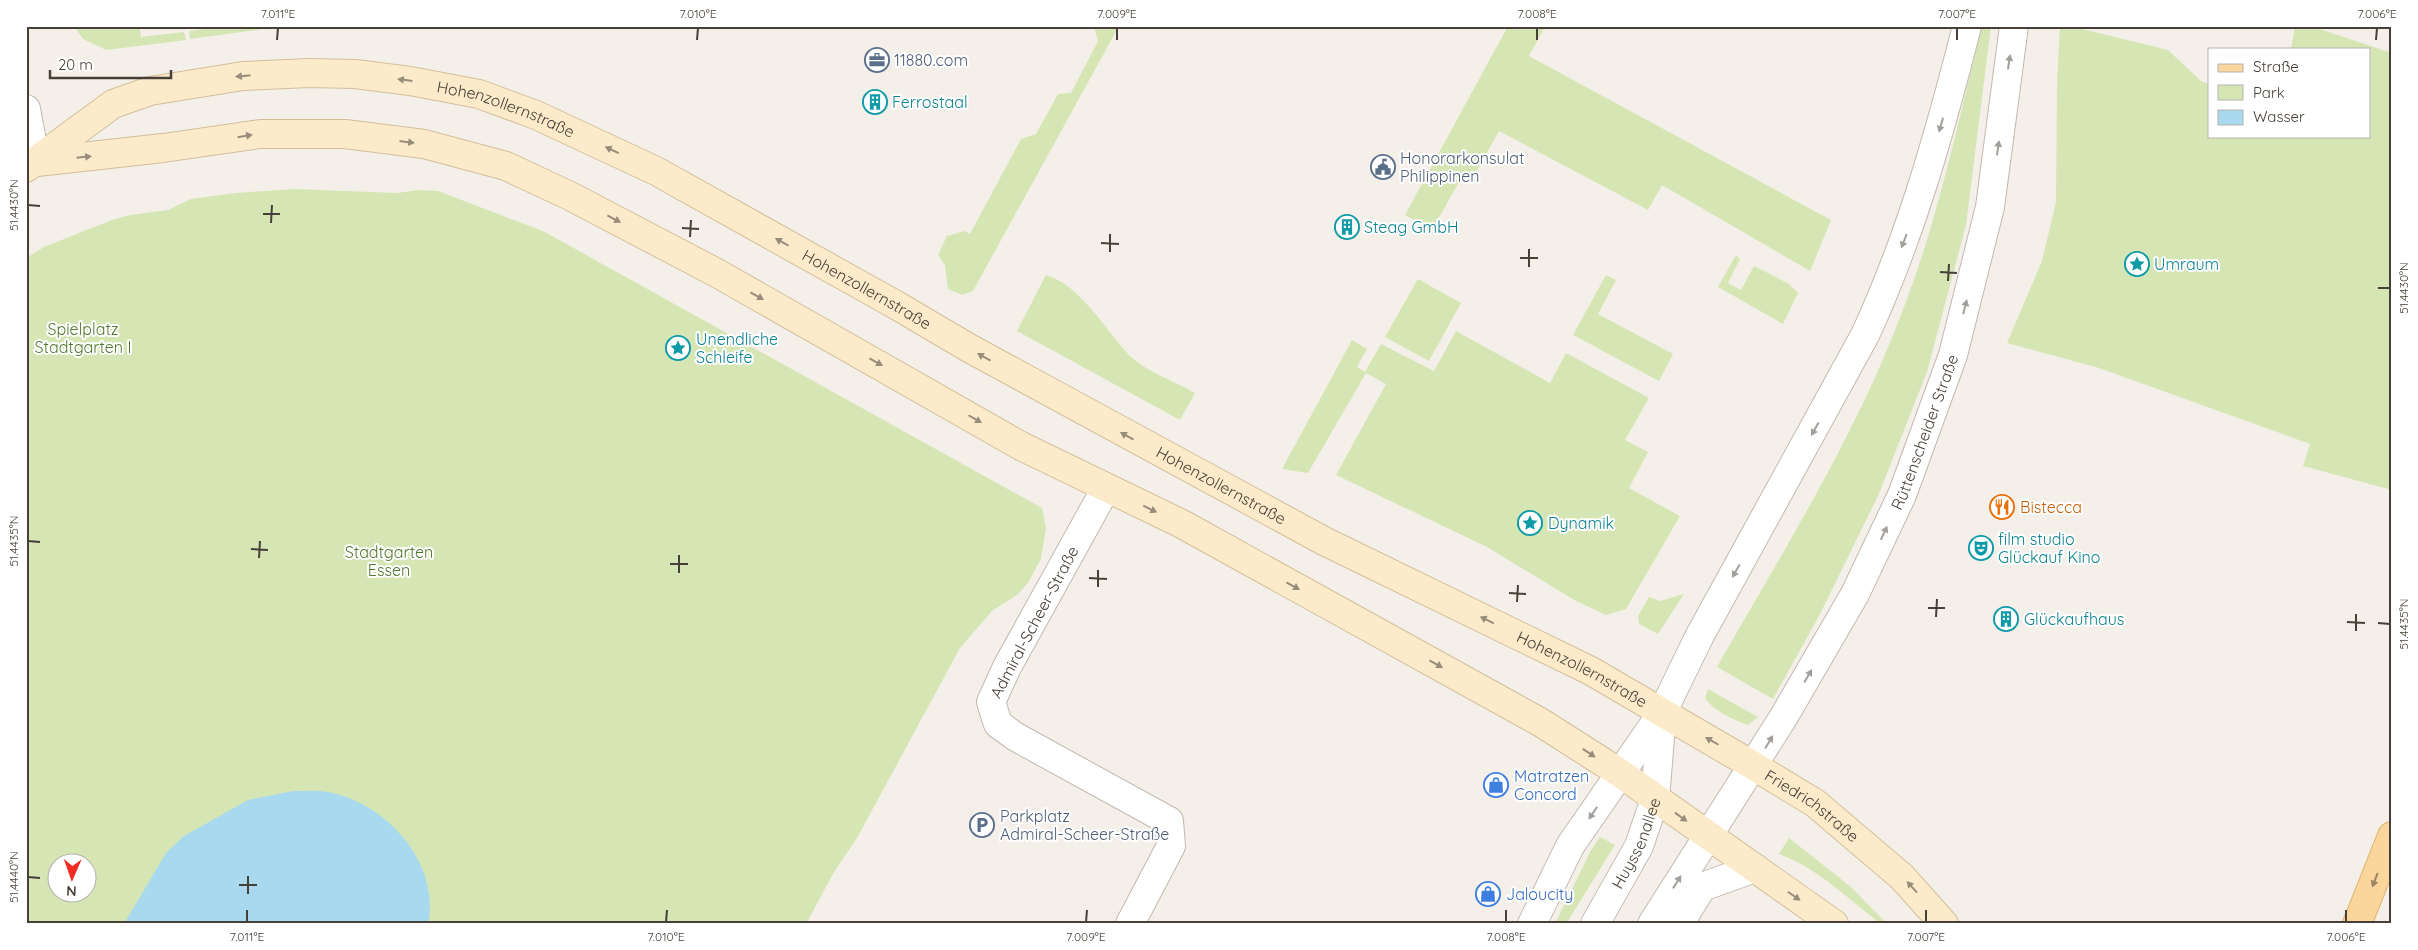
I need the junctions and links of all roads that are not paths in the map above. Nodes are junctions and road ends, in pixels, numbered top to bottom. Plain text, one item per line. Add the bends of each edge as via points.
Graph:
1 (1967, 26) edge
2 (2014, 26) edge
3 (26, 109) edge
4 (31, 165) edge
5 (1106, 488) junction
6 (1662, 713) junction
7 (1650, 749) junction
8 (1754, 766) junction
9 (1620, 773) junction
10 (1655, 799) junction
11 (1706, 836) junction
12 (2392, 836) edge
13 (1755, 868) junction
14 (1130, 924) edge
15 (1532, 924) edge
16 (1595, 924) edge
17 (1652, 924) edge
18 (1679, 924) edge
19 (1834, 924) edge
20 (1944, 924) edge
21 (2358, 924) edge

1 -> 6 street via 1921,196 1880,302 1838,387 1699,637
8 -> 2 street, Rüttenscheider Straße via 1855,594 1902,495 1953,355 1990,208
3 - 4 street
4 -> 5 main road via 260,134 346,134 424,144 506,166 706,267 1021,446
6 -> 4 main road, Hohenzollernstraße via 1591,671 1324,541 1134,440 656,171 536,115 479,94 355,74 242,76 185,84 150,91 113,104
5 -> 9 main road via 1182,524 1540,722
5 - 14 street, Admiral-Scheer-Straße via 991,702 998,724 1016,737 1169,821 1171,846
6 - 7 street
8 -> 6 main road, Friedrichstraße
7 - 9 street
7 - 10 street, Huyssenallee
8 - 11 street, Rüttenscheider Straße
20 -> 8 main road, Friedrichstraße via 1902,877 1815,803
9 - 10 main road
9 -> 15 street via 1570,846
10 -> 11 main road
10 - 16 street, Huyssenallee via 1639,846
11 - 13 main road
17 -> 11 street
12 -> 21 main road
13 - 18 street via 1702,887
13 -> 19 main road

